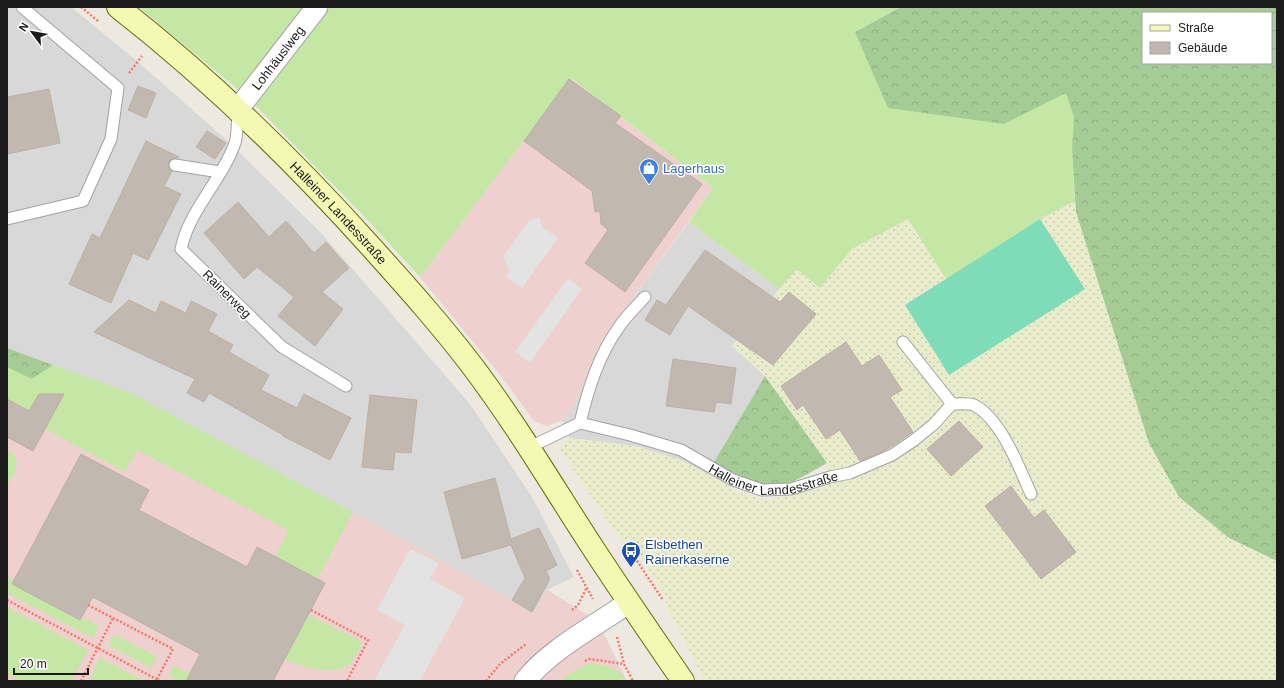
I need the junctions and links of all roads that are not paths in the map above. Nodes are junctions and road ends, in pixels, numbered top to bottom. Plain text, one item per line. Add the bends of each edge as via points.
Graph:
1 (22, 7) edge
2 (118, 7) edge
3 (317, 7) edge
4 (238, 109) junction
5 (175, 165) dead end
6 (220, 172) junction
7 (7, 219) edge
8 (645, 297) dead end
9 (903, 342) dead end
10 (346, 386) dead end
11 (952, 404) junction
12 (580, 423) junction
13 (530, 447) junction
14 (1031, 494) dead end
15 (629, 602) junction
16 (525, 681) edge
17 (683, 681) edge

1 - 7 lane via 118,88 111,139 83,201
2 - 4 main road, Halleiner Landesstraße
3 - 4 street, Lohhäuslweg
4 - 6 lane, Rainerweg via 235,142
4 - 13 main road, Halleiner Landesstraße via 319,189 427,310 473,367
5 - 6 lane
6 - 10 lane, Rainerweg via 184,235 181,249 282,347
8 - 12 lane via 619,326 608,344 587,394
9 - 11 lane
11 - 12 lane, Halleiner Landesstraße via 913,442 892,455 850,473 830,476 791,489 762,490 733,480 681,450
11 - 14 lane via 972,404 989,416 1013,454
12 - 13 lane
13 - 15 main road, Halleiner Landesstraße
15 - 16 street via 558,651
15 - 17 main road, Halleiner Landesstraße

